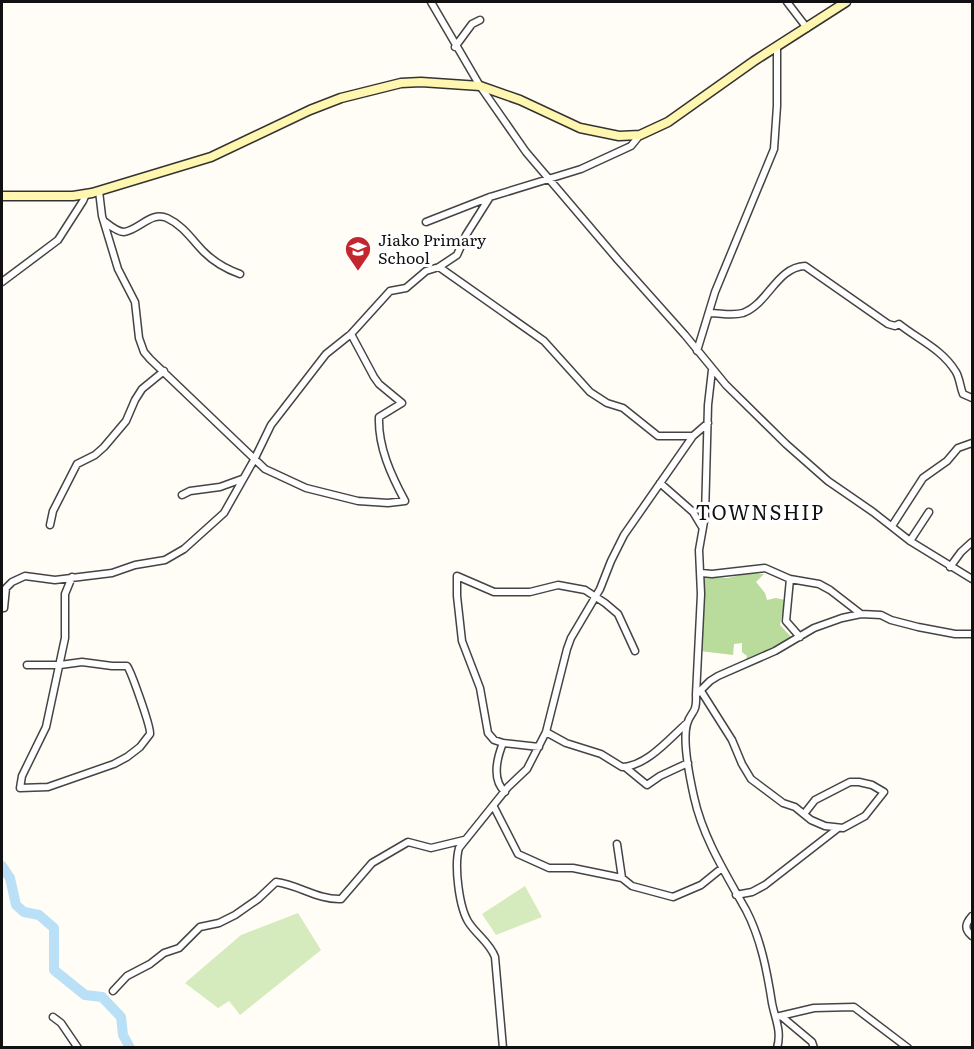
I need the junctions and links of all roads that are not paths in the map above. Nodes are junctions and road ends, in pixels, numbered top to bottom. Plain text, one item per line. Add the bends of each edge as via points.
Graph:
1 (430, 2) edge
2 (787, 2) edge
3 (846, 2) edge
4 (480, 20) dead end
5 (807, 28) junction
6 (456, 47) junction
7 (777, 47) junction
8 (480, 86) junction
9 (640, 135) junction
10 (549, 180) junction
11 (99, 191) junction
12 (86, 194) junction
13 (2, 196) edge
14 (490, 197) junction
15 (104, 221) junction
16 (426, 222) dead end
17 (439, 267) junction
18 (240, 274) dead end
19 (2, 282) edge
20 (710, 313) junction
21 (351, 334) junction
22 (698, 351) junction
23 (712, 370) junction
24 (164, 371) junction
25 (972, 398) edge
26 (708, 423) junction
27 (693, 436) junction
28 (972, 443) edge
29 (254, 460) junction
30 (243, 478) junction
31 (660, 483) junction
32 (182, 495) dead end
33 (930, 512) dead end
34 (50, 525) dead end
35 (892, 526) junction
36 (703, 527) junction
37 (910, 541) junction
38 (972, 542) edge
39 (950, 567) junction
40 (700, 573) junction
41 (72, 577) junction
42 (790, 579) junction
43 (972, 579) edge
44 (596, 596) junction
45 (4, 608) dead end
46 (861, 614) junction
47 (972, 634) edge
48 (800, 637) junction
49 (635, 651) dead end
50 (27, 665) dead end
51 (60, 665) junction
52 (699, 693) junction
53 (687, 723) junction
54 (546, 732) junction
55 (503, 743) junction
56 (539, 747) junction
57 (688, 764) junction
58 (625, 767) junction
59 (505, 792) junction
60 (494, 807) junction
61 (804, 814) junction
62 (837, 828) junction
63 (465, 840) junction
64 (617, 844) dead end
65 (722, 867) junction
66 (622, 878) junction
67 (736, 895) junction
68 (972, 916) edge
69 (972, 936) edge
70 (113, 991) dead end
71 (778, 1016) junction
72 (53, 1017) dead end
73 (78, 1047) edge
74 (503, 1047) edge
75 (777, 1047) edge
76 (814, 1047) edge
77 (908, 1047) edge

1 - 6 street
2 - 5 street
3 - 5 street
4 - 6 street via 472,24
5 - 7 street
6 - 8 street
7 - 9 street via 668,122
7 - 20 street via 774,149
8 - 9 street via 580,128 619,136
8 - 10 street
8 - 11 street via 420,82 374,88 310,110 211,157
9 - 10 street via 625,149
10 - 14 street
10 - 22 street
11 - 12 street
11 - 15 street
12 - 13 street
12 - 19 street via 58,240
14 - 16 street
14 - 17 street via 457,255
15 - 18 street via 125,232 160,216 167,218 191,236 206,255
15 - 24 street via 118,269 135,302 142,347
17 - 21 street via 426,271 406,288 390,291
17 - 27 street via 544,341 590,392 623,408 658,436
20 - 22 street
20 - 25 street via 745,312 786,273 805,266 888,324 899,324 931,346 956,372 963,394
21 - 29 street via 326,354 294,395 268,429
21 - 29 street via 379,384 402,403 379,417 379,427 383,450 405,501 365,503 306,488
22 - 23 street
23 - 26 street
23 - 35 street via 810,466
24 - 29 street
24 - 34 street via 142,390 126,421 104,447 77,464
26 - 27 street
26 - 36 street
27 - 31 street
28 - 35 street via 958,448 923,478
29 - 30 street
30 - 32 street
30 - 41 street via 220,517 176,556 112,573
31 - 36 street via 693,512
31 - 44 street via 617,548
33 - 37 street
35 - 37 street
36 - 40 street
37 - 39 street
38 - 39 street
39 - 43 street
40 - 42 street via 765,568
40 - 52 street
41 - 45 street via 20,577 6,588
41 - 51 street via 66,587
42 - 46 street via 819,584
42 - 48 street via 786,621
44 - 49 street via 618,614
44 - 54 street via 567,650
44 - 55 street via 565,585 530,592 494,592 457,576 462,641 480,688 488,733
46 - 47 street via 876,614 903,624 955,634
46 - 48 street via 814,628
48 - 52 street via 718,676
50 - 51 street
51 - 51 street via 46,727 20,788 48,787 114,764 134,752 150,734 127,666 82,662
52 - 53 street via 696,711
52 - 61 street via 732,740 751,779 783,804
53 - 57 street
53 - 58 street via 642,761
54 - 56 street
54 - 58 street
55 - 56 street
55 - 59 street via 497,777
56 - 59 street via 527,768
57 - 58 street via 647,785
57 - 65 street via 698,813
59 - 60 street
60 - 63 street
60 - 66 street via 521,857 549,868 573,868
61 - 62 street via 818,824
61 - 62 street via 815,800 850,782 872,785 884,792 865,816
62 - 67 street via 765,885
63 - 70 street via 431,848 408,842 372,863 341,899 326,899 296,885 276,882 226,921 200,927 179,948 127,976
63 - 74 street via 457,860 461,903 467,921 495,957
64 - 66 street
65 - 66 street via 701,885 673,897 632,886
65 - 67 street
67 - 71 street via 765,960
68 - 69 street via 966,925
71 - 75 street
71 - 76 street
71 - 77 street via 814,1008 854,1007
72 - 73 street

